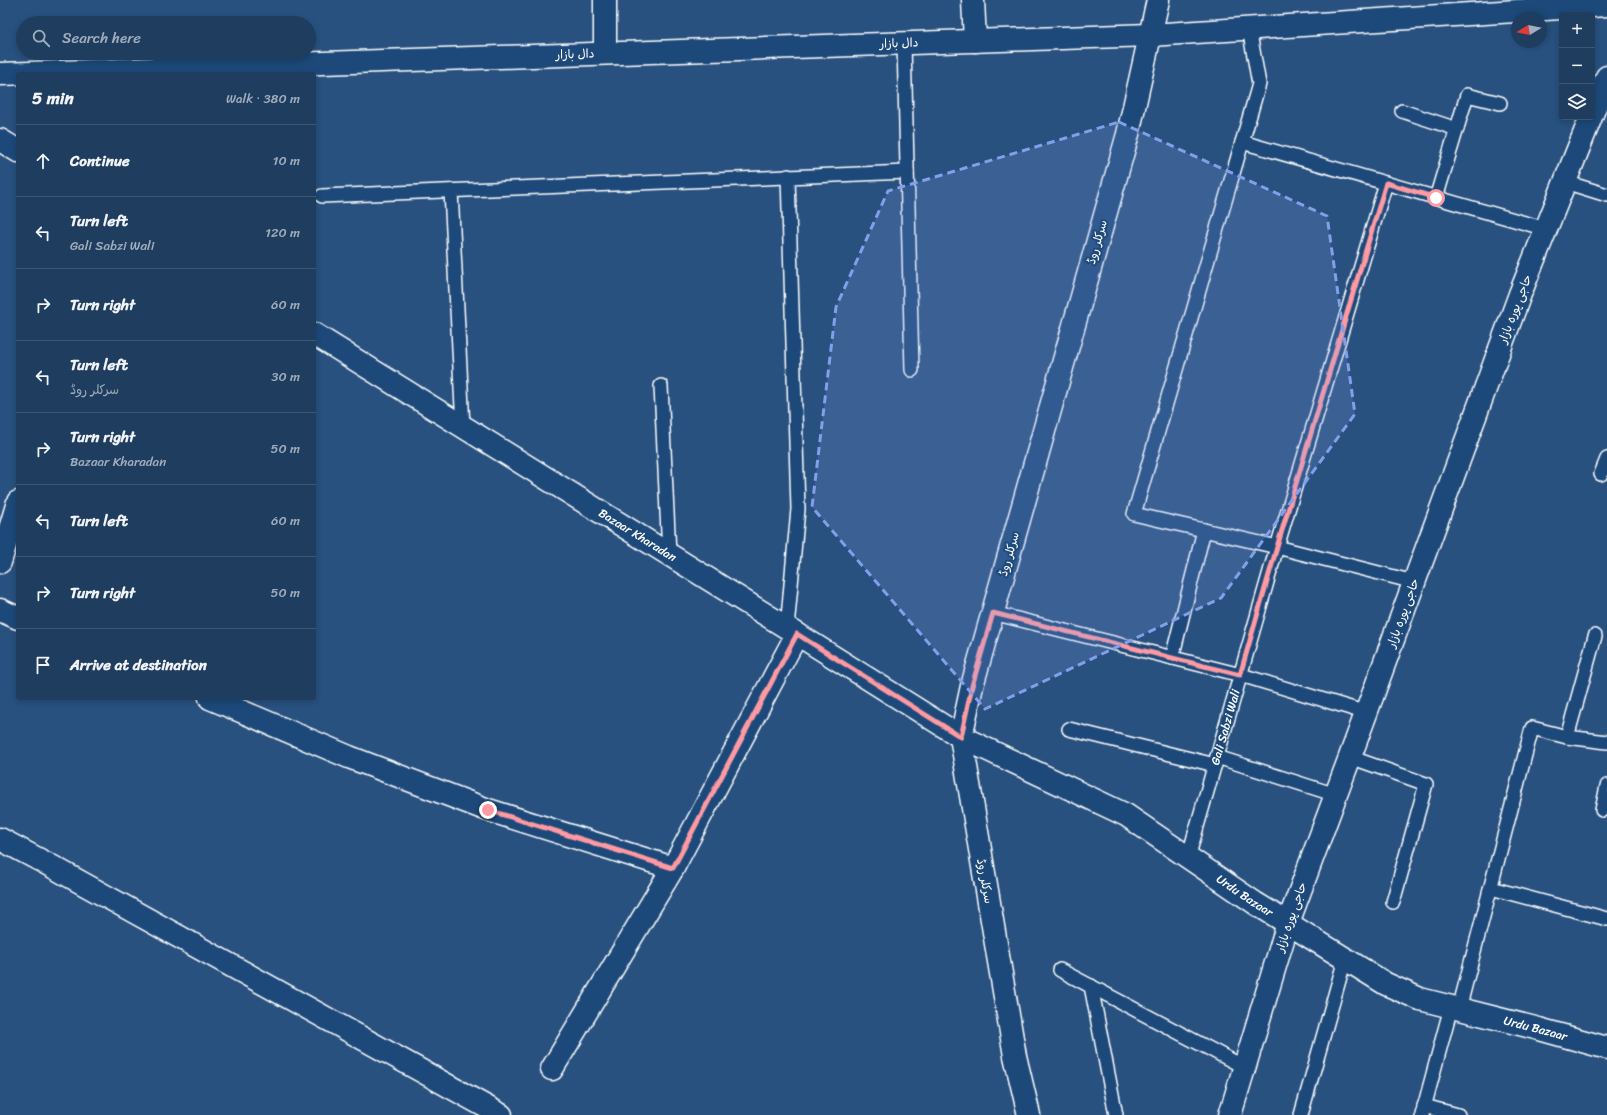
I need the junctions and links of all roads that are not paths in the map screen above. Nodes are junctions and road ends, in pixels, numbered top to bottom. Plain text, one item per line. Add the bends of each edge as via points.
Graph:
1 (606, 0) edge
2 (973, 0) edge
3 (1158, 0) edge
4 (1607, 5) edge
5 (1478, 7) edge
6 (1249, 28) junction
7 (1150, 35) junction
8 (975, 41) junction
9 (904, 43) junction
10 (605, 53) junction
11 (58, 72) edge
12 (16, 73) edge
13 (0, 74) edge
14 (1607, 77) edge
15 (1500, 103) dead end
16 (1595, 106) edge
17 (1402, 111) dead end
18 (1589, 120) edge
19 (1457, 129) junction
20 (0, 140) edge
21 (1242, 142) junction
22 (16, 150) edge
23 (907, 172) junction
24 (788, 176) junction
25 (1565, 182) junction
26 (1386, 183) junction
27 (451, 190) junction
28 (1607, 195) edge
29 (322, 196) dead end
30 (1436, 198) junction
31 (1546, 229) junction
32 (316, 335) edge
33 (912, 370) dead end
34 (661, 386) dead end
35 (463, 427) junction
36 (1607, 459) edge
37 (1601, 474) dead end
38 (16, 509) edge
39 (1204, 530) junction
40 (1277, 547) junction
41 (669, 554) junction
42 (0, 562) edge
43 (1414, 582) junction
44 (0, 610) edge
45 (993, 613) junction
46 (16, 617) edge
47 (792, 631) junction
48 (1595, 636) dead end
49 (1172, 658) junction
50 (1240, 675) junction
51 (215, 700) edge
52 (1367, 713) junction
53 (1069, 729) dead end
54 (961, 737) junction
55 (1567, 737) junction
56 (1607, 742) edge
57 (1350, 757) junction
58 (1216, 761) junction
59 (1607, 786) edge
60 (1336, 795) junction
61 (1602, 810) dead end
62 (0, 839) edge
63 (1188, 858) junction
64 (673, 868) junction
65 (1491, 888) junction
66 (1393, 902) dead end
67 (1607, 919) edge
68 (1288, 923) junction
69 (1345, 959) junction
70 (1060, 970) dead end
71 (1091, 986) junction
72 (1455, 1008) junction
73 (1607, 1048) edge
74 (1244, 1067) junction
75 (552, 1069) dead end
76 (1423, 1110) edge
77 (501, 1115) edge
78 (1028, 1115) edge
79 (1116, 1115) edge
80 (1230, 1115) edge
81 (1302, 1115) edge
82 (1458, 1115) edge

1 - 10 street
2 - 8 street
3 - 7 street, سرکلر روڈ
4 - 5 street, دال بازار
5 - 6 street, دال بازار
6 - 7 street, دال بازار
6 - 21 lane via 1259,84
7 - 8 street, دال بازار
7 - 45 street, سرکلر روڈ via 1128,134
8 - 9 street, دال بازار
9 - 10 street, دال بازار
9 - 23 lane
10 - 11 street, دال بازار
12 - 13 street, دال بازار
14 - 16 street, حاجی پورہ بازار
15 - 19 lane via 1467,95
17 - 19 lane
18 - 25 street, حاجی پورہ بازار
19 - 30 lane
20 - 22 street
21 - 26 lane
21 - 39 lane via 1134,514
23 - 24 lane
23 - 33 lane
24 - 27 lane
24 - 47 lane via 798,509
25 - 28 lane
25 - 31 street, حاجی پورہ بازار
26 - 30 lane
26 - 40 lane, Gali Sabzi Wali
27 - 29 lane
27 - 35 lane
30 - 31 lane
31 - 43 street, حاجی پورہ بازار
32 - 35 street, Bazaar Kharadan
34 - 41 lane
35 - 41 street, Bazaar Kharadan
36 - 37 lane
38 - 42 street
39 - 40 lane
39 - 49 lane
40 - 43 lane
40 - 50 lane, Gali Sabzi Wali
41 - 47 street, Bazaar Kharadan
43 - 52 street, حاجی پورہ بازار
44 - 46 street
45 - 49 lane
45 - 54 street, سرکلر روڈ via 972,686
47 - 54 street, Bazaar Kharadan
47 - 64 street
48 - 55 lane
49 - 50 lane
50 - 52 lane
50 - 58 lane, Gali Sabzi Wali
51 - 64 street via 349,757 488,810
52 - 57 street, حاجی پورہ بازار
53 - 58 lane
54 - 63 street, Urdu Bazaar via 1126,816
54 - 78 street, سرکلر روڈ via 1015,1056
55 - 56 lane
55 - 65 lane via 1532,728
57 - 60 street, حاجی پورہ بازار
57 - 66 lane via 1426,784
58 - 60 lane
58 - 63 lane, Gali Sabzi Wali
59 - 61 lane
60 - 68 street, حاجی پورہ بازار
62 - 77 street
63 - 68 street, Urdu Bazaar
64 - 75 street
65 - 67 lane
65 - 72 lane
68 - 69 street, Urdu Bazaar
68 - 74 street, حاجی پورہ بازار
69 - 72 street, Urdu Bazaar via 1386,984 1420,999
69 - 81 lane
70 - 71 lane
71 - 74 lane
71 - 79 lane
72 - 73 street, Urdu Bazaar
72 - 76 lane
74 - 80 street, حاجی پورہ بازار
76 - 82 lane

